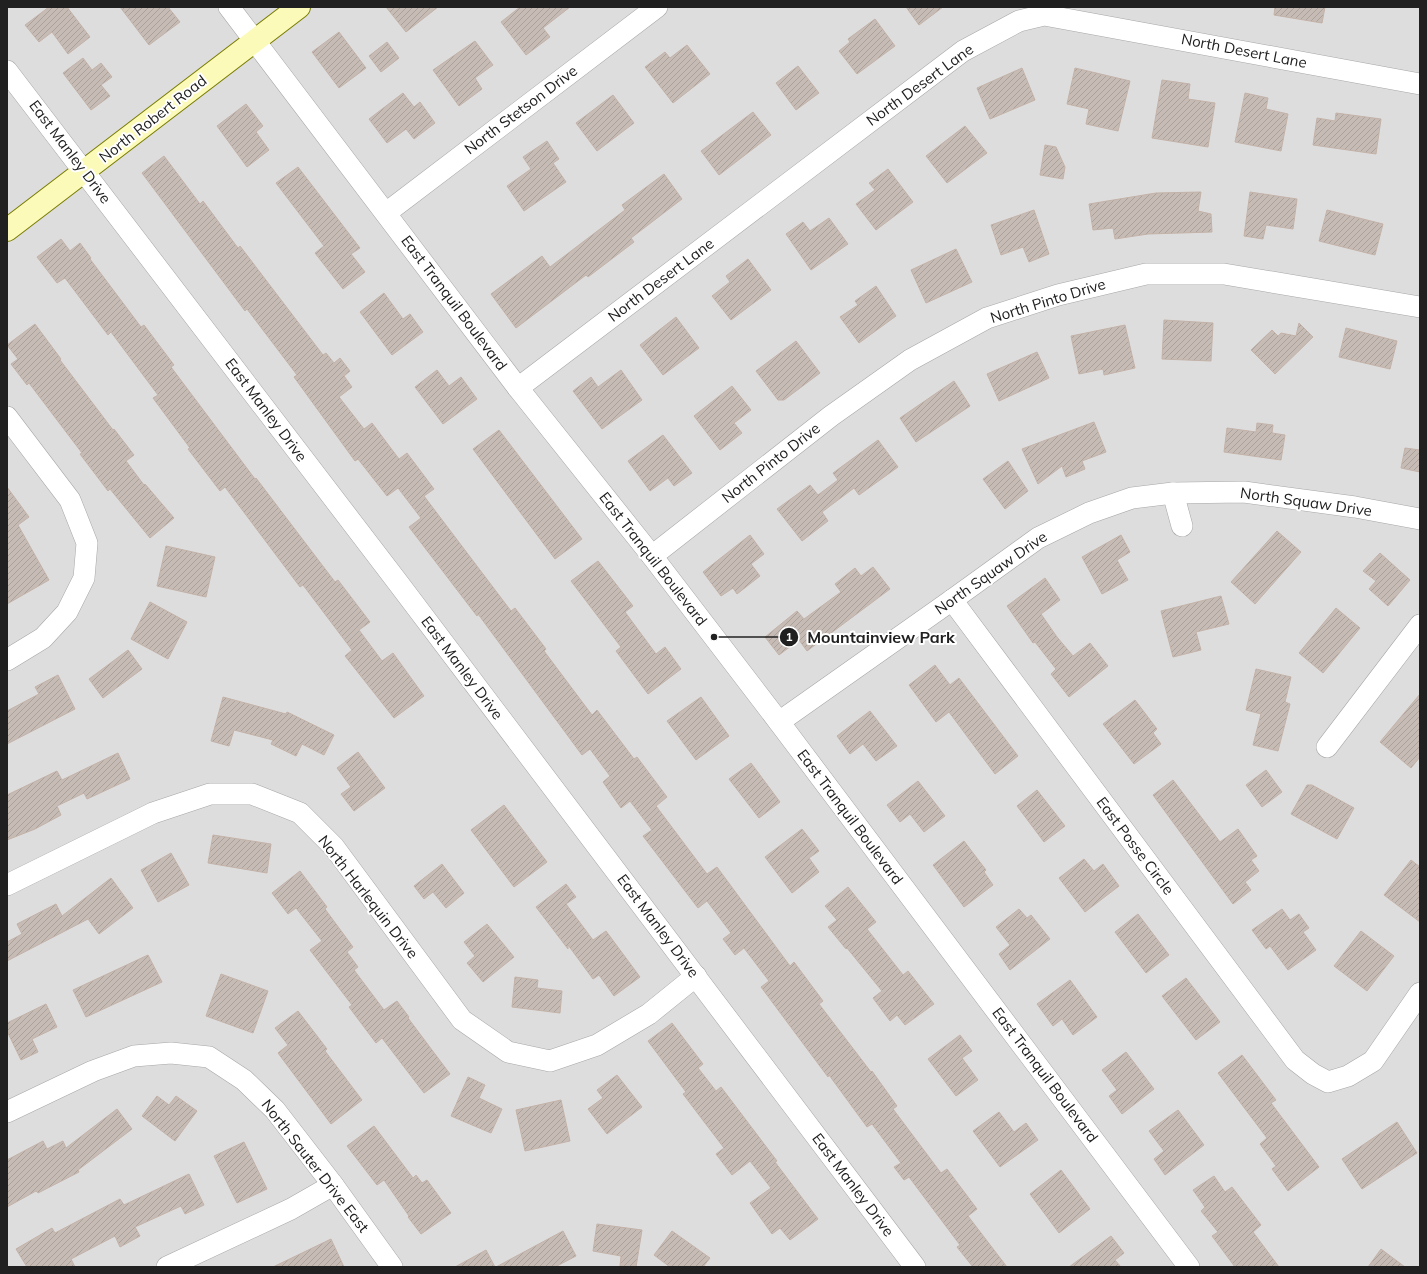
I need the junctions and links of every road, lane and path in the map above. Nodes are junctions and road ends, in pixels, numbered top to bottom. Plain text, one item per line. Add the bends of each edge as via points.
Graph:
1 (229, 7) edge
2 (299, 7) edge
3 (657, 7) edge
4 (254, 41) junction
5 (7, 71) edge
6 (1420, 84) edge
7 (84, 171) junction
8 (386, 213) junction
9 (7, 230) edge
10 (1420, 307) edge
11 (518, 388) junction
12 (7, 417) edge
13 (1173, 494) junction
14 (1420, 519) edge
15 (1182, 526) dead end
16 (652, 556) junction
17 (952, 600) junction
18 (1420, 625) edge
19 (7, 660) edge
20 (779, 722) junction
21 (1327, 747) dead end
22 (7, 885) edge
23 (696, 976) junction
24 (1420, 993) edge
25 (7, 1112) edge
26 (333, 1185) junction
27 (167, 1267) edge
28 (392, 1267) edge
29 (915, 1267) edge
30 (1190, 1267) edge

1 - 4 street, East Tranquil Boulevard
2 - 4 main road, North Robert Road
3 - 8 street, North Stetson Drive
4 - 7 main road, North Robert Road
4 - 8 street, East Tranquil Boulevard
5 - 7 street, East Manley Drive
6 - 11 street, North Desert Lane via 1044,15 1018,21 963,51
7 - 9 main road, North Robert Road
7 - 23 street, East Manley Drive
8 - 11 street, East Tranquil Boulevard
10 - 16 street, North Pinto Drive via 1224,274 1146,274 1058,295 987,318 910,360 831,416
11 - 16 street, East Tranquil Boulevard
12 - 19 street via 70,500 87,543 84,578 67,612 43,638
13 - 14 street, North Squaw Drive via 1244,492 1355,507
13 - 15 street
13 - 17 street, North Squaw Drive via 1132,498 1089,513 1038,538
16 - 20 street, East Tranquil Boulevard
17 - 20 street, North Squaw Drive
17 - 24 street, East Posse Circle via 1295,1060 1328,1082 1348,1076 1373,1061
18 - 21 street
20 - 30 street, East Tranquil Boulevard
22 - 23 street, North Harlequin Drive via 153,814 210,794 252,794 300,813 334,847 462,1020 508,1052 550,1061 597,1045 649,1014
23 - 29 street, East Manley Drive
25 - 26 street, North Sauter Drive East via 93,1071 134,1056 171,1053 209,1057 244,1080 275,1110
26 - 27 street via 291,1209
26 - 28 street, North Sauter Drive East

